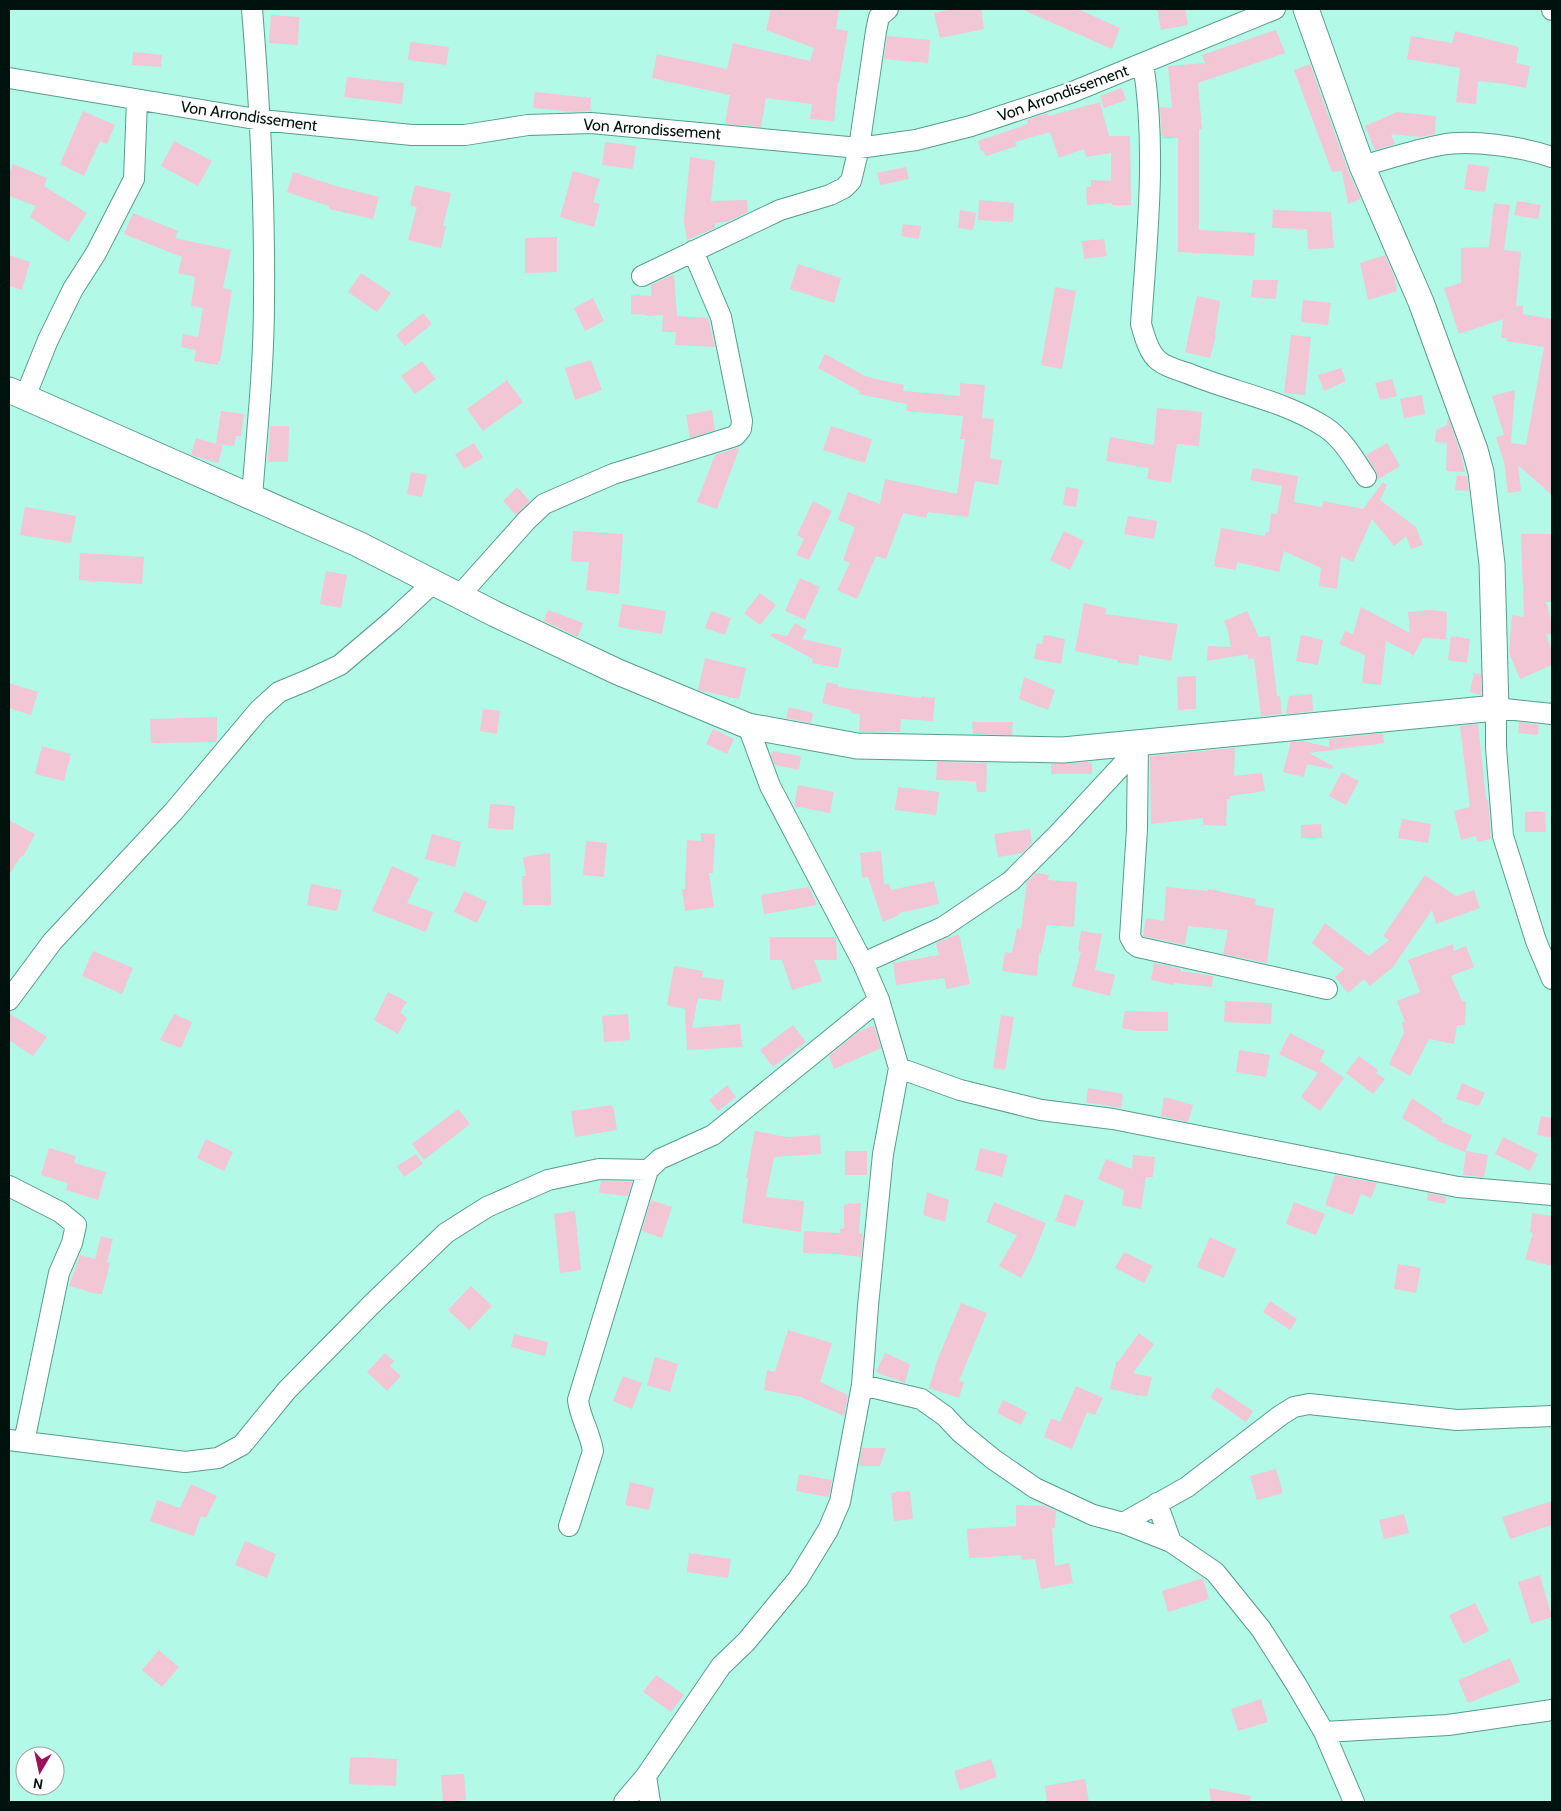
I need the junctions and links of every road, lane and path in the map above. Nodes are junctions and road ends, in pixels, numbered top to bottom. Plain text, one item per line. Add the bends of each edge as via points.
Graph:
1 (252, 9) edge
2 (888, 9) edge
3 (1276, 9) edge
4 (1306, 9) edge
5 (1143, 63) junction
6 (9, 78) edge
7 (137, 100) junction
8 (261, 120) junction
9 (859, 148) junction
10 (1552, 157) edge
11 (1362, 166) junction
12 (693, 250) junction
13 (642, 276) dead end
14 (17, 394) edge
15 (1366, 477) dead end
16 (252, 497) junction
17 (433, 583) junction
18 (459, 596) junction
19 (1496, 708) junction
20 (1552, 714) edge
21 (748, 726) junction
22 (1138, 746) junction
23 (863, 963) junction
24 (1552, 979) edge
25 (1327, 989) dead end
26 (9, 1000) edge
27 (879, 1000) junction
28 (899, 1068) junction
29 (648, 1170) junction
30 (9, 1186) edge
31 (1552, 1195) edge
32 (862, 1385) junction
33 (1552, 1416) edge
34 (16, 1441) edge
35 (1157, 1504) junction
36 (1123, 1523) junction
37 (569, 1526) dead end
38 (1171, 1542) junction
39 (1552, 1710) edge
40 (1324, 1732) junction
41 (646, 1776) junction
42 (624, 1802) edge
43 (650, 1802) edge
44 (1354, 1802) edge

1 - 8 street
2 - 9 street via 879,17 876,31
3 - 5 street, Von Arrondissement
4 - 11 street
5 - 9 street, Von Arrondissement via 1070,93 971,126 916,140
5 - 15 street via 1148,94 1150,177 1142,324 1146,342 1158,361 1203,380 1260,397 1326,428 1341,441
6 - 7 street, Von Arrondissement
7 - 8 street, Von Arrondissement
7 - 14 street via 134,179
8 - 9 street, Von Arrondissement via 412,135 465,135 528,125 591,123
8 - 16 street via 263,358
9 - 12 street via 851,181 844,188 780,210
10 - 11 street via 1490,144 1443,144
11 - 19 street via 1421,302 1481,472 1492,564
12 - 13 street
12 - 18 street via 721,317 741,429 735,436 613,474 544,504
14 - 16 street
16 - 17 street via 358,544
17 - 18 street
17 - 26 street via 340,665 280,692 259,710 174,810 52,942
18 - 21 street via 618,672
19 - 20 street
19 - 22 street
19 - 24 street via 1503,836 1536,941
21 - 22 street via 857,746 1063,750
21 - 23 street via 770,786
22 - 23 street via 1011,881 943,927
22 - 25 street via 1130,937 1134,944
23 - 27 street
27 - 28 street
27 - 29 street via 713,1135 660,1159
28 - 31 street via 960,1090 1041,1110 1113,1119 1458,1187
28 - 32 street via 883,1154
29 - 34 street via 599,1169 548,1180 487,1207 446,1233 287,1390 242,1445 218,1458 185,1462
29 - 37 street via 578,1400 579,1414 593,1451
30 - 34 street via 60,1212 76,1225 59,1273
32 - 36 street via 921,1399 993,1459 1035,1488 1093,1516
32 - 41 street via 840,1502 828,1530 798,1579 746,1642 721,1666
33 - 35 street via 1457,1420 1309,1404 1294,1407 1186,1487
35 - 36 street
35 - 38 street
36 - 38 street
38 - 40 street via 1214,1572 1261,1629
39 - 40 street via 1448,1724
40 - 44 street
41 - 42 street
41 - 43 street

